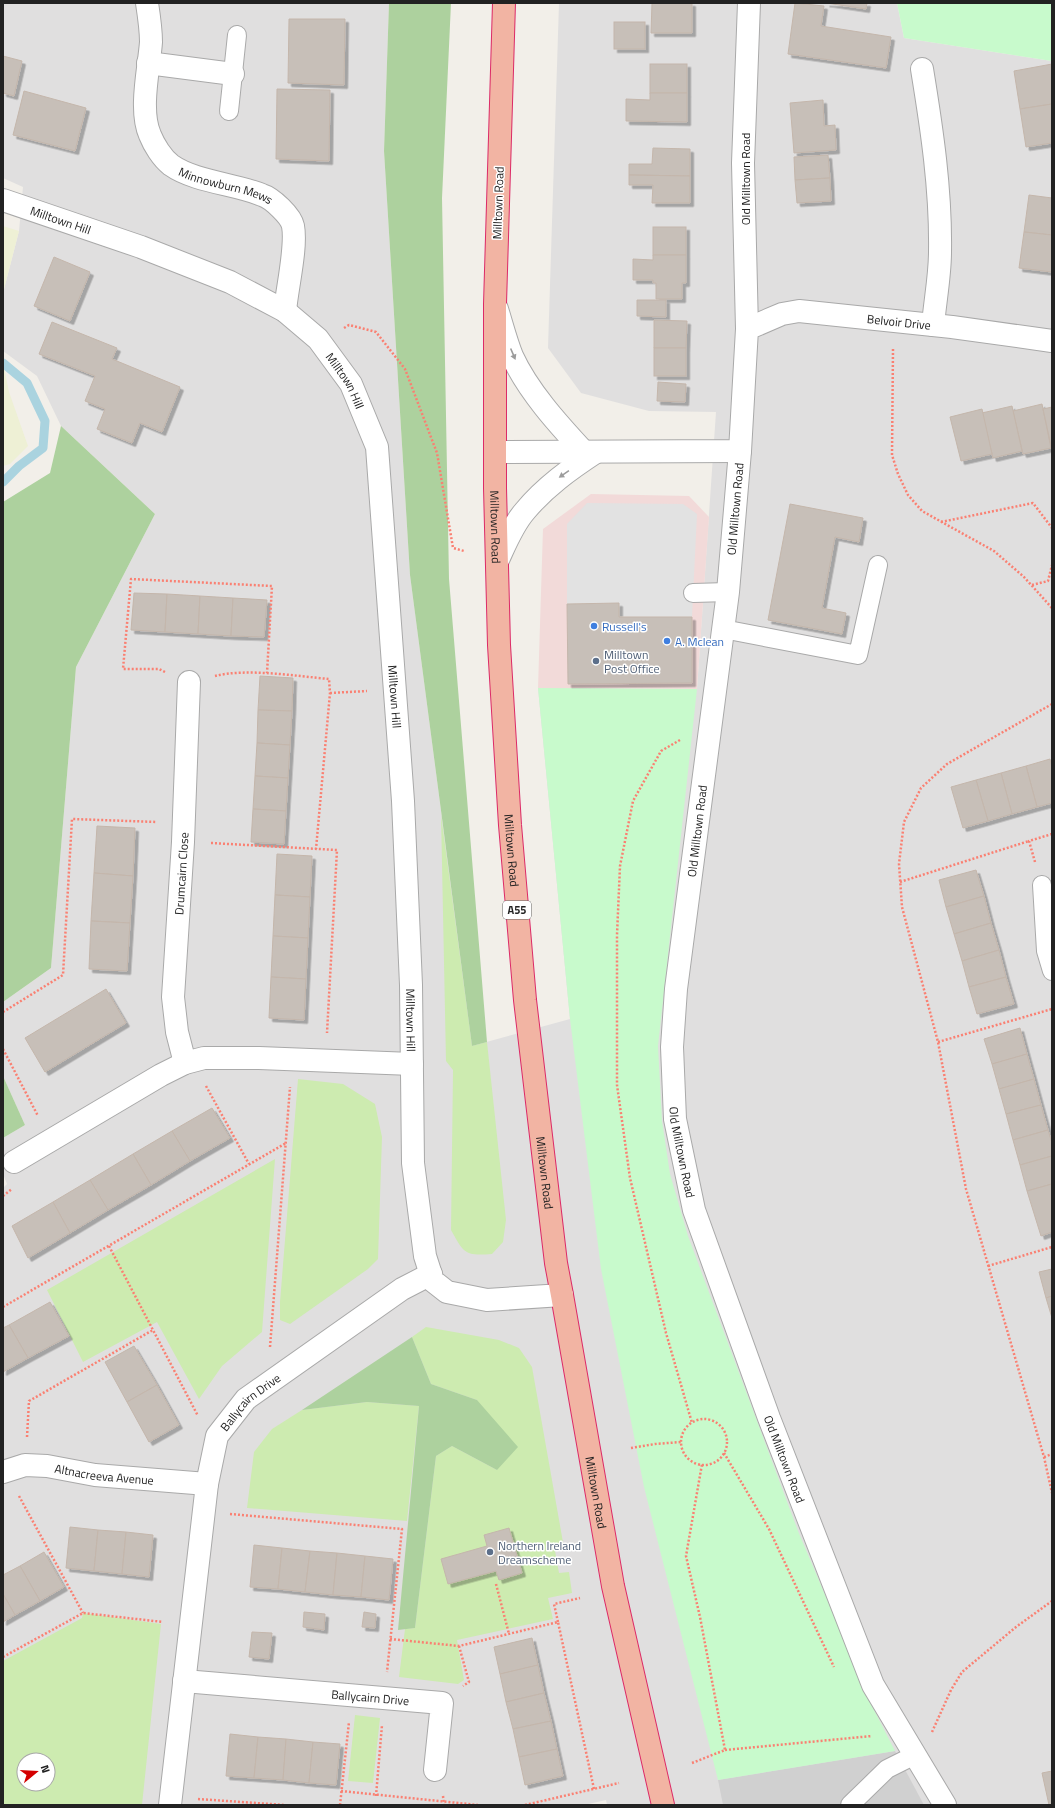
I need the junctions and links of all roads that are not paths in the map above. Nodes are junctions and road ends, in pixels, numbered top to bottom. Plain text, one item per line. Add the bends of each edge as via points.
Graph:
1 (147, 3) edge
2 (504, 3) edge
3 (749, 3) edge
4 (238, 35) dead end
5 (148, 63) junction
6 (922, 69) dead end
7 (233, 74) junction
8 (229, 111) dead end
9 (3, 200) edge
10 (495, 304) junction
11 (285, 311) junction
12 (933, 325) junction
13 (748, 329) junction
14 (1052, 341) edge
15 (740, 451) junction
16 (495, 452) junction
17 (590, 452) junction
18 (497, 562) junction
19 (878, 565) dead end
20 (728, 592) junction
21 (693, 593) dead end
22 (723, 629) junction
23 (189, 682) road end
24 (1042, 885) road end
25 (1052, 971) edge
26 (185, 1063) junction
27 (412, 1064) junction
28 (14, 1162) dead end
29 (431, 1274) junction
30 (562, 1295) junction
31 (11, 1469) edge
32 (207, 1484) junction
33 (184, 1681) junction
34 (915, 1755) junction
35 (435, 1770) dead end
36 (170, 1801) edge
37 (663, 1805) edge
38 (850, 1805) edge
39 (945, 1805) edge

1 - 5 street, Minnowburn Mews via 151,41
2 - 10 highway, Milltown Road / A55
3 - 13 street, Old Milltown Road via 743,163
4 - 7 lane
5 - 7 street
5 - 11 street, Minnowburn Mews via 146,111 149,134 159,152 171,165 192,175 264,195 284,211 293,225 294,241
6 - 12 street via 933,136 939,201 940,253
7 - 8 lane
9 - 11 street, Milltown Hill via 142,247 230,282
10 - 16 highway, Milltown Road / A55
10 -> 17 street via 513,356 535,393 558,423
11 - 27 street, Milltown Hill via 318,339 351,384 377,447 403,801
12 - 13 street, Belvoir Drive via 799,311 782,314
12 - 14 street, Belvoir Drive
13 - 15 street, Old Milltown Road
15 - 17 street, Old Milltown Road
15 - 20 street, Old Milltown Road
16 - 17 street, Old Milltown Road
16 - 18 highway, Milltown Road / A55
17 -> 18 street via 559,477 524,511 510,533
18 - 30 highway, Milltown Road / A55 via 499,645 510,825 525,1000
19 - 22 lane via 858,655
20 - 21 lane
20 - 22 street, Old Milltown Road
22 - 34 street, Old Milltown Road via 676,989 672,1047 675,1119 694,1210 769,1418 873,1685
23 - 26 street, Drumcairn Close via 173,997 177,1032
24 - 25 lane via 1046,951
26 - 27 street via 204,1058
26 - 28 street
27 - 29 street, Milltown Hill via 413,1163 425,1256
29 - 30 street, Milltown Hill via 433,1281 447,1292 487,1300
29 - 32 street, Ballycairn Drive via 402,1289 246,1399 217,1436
30 - 37 highway, Milltown Road / A55 via 613,1586
31 - 32 street, Altnacreeva Avenue via 47,1466 95,1475
32 - 33 street, Ballycairn Drive
33 - 35 street, Ballycairn Drive via 442,1703
33 - 36 street, Ballycairn Drive
34 - 38 lane via 887,1769
34 - 39 street, Old Milltown Road

